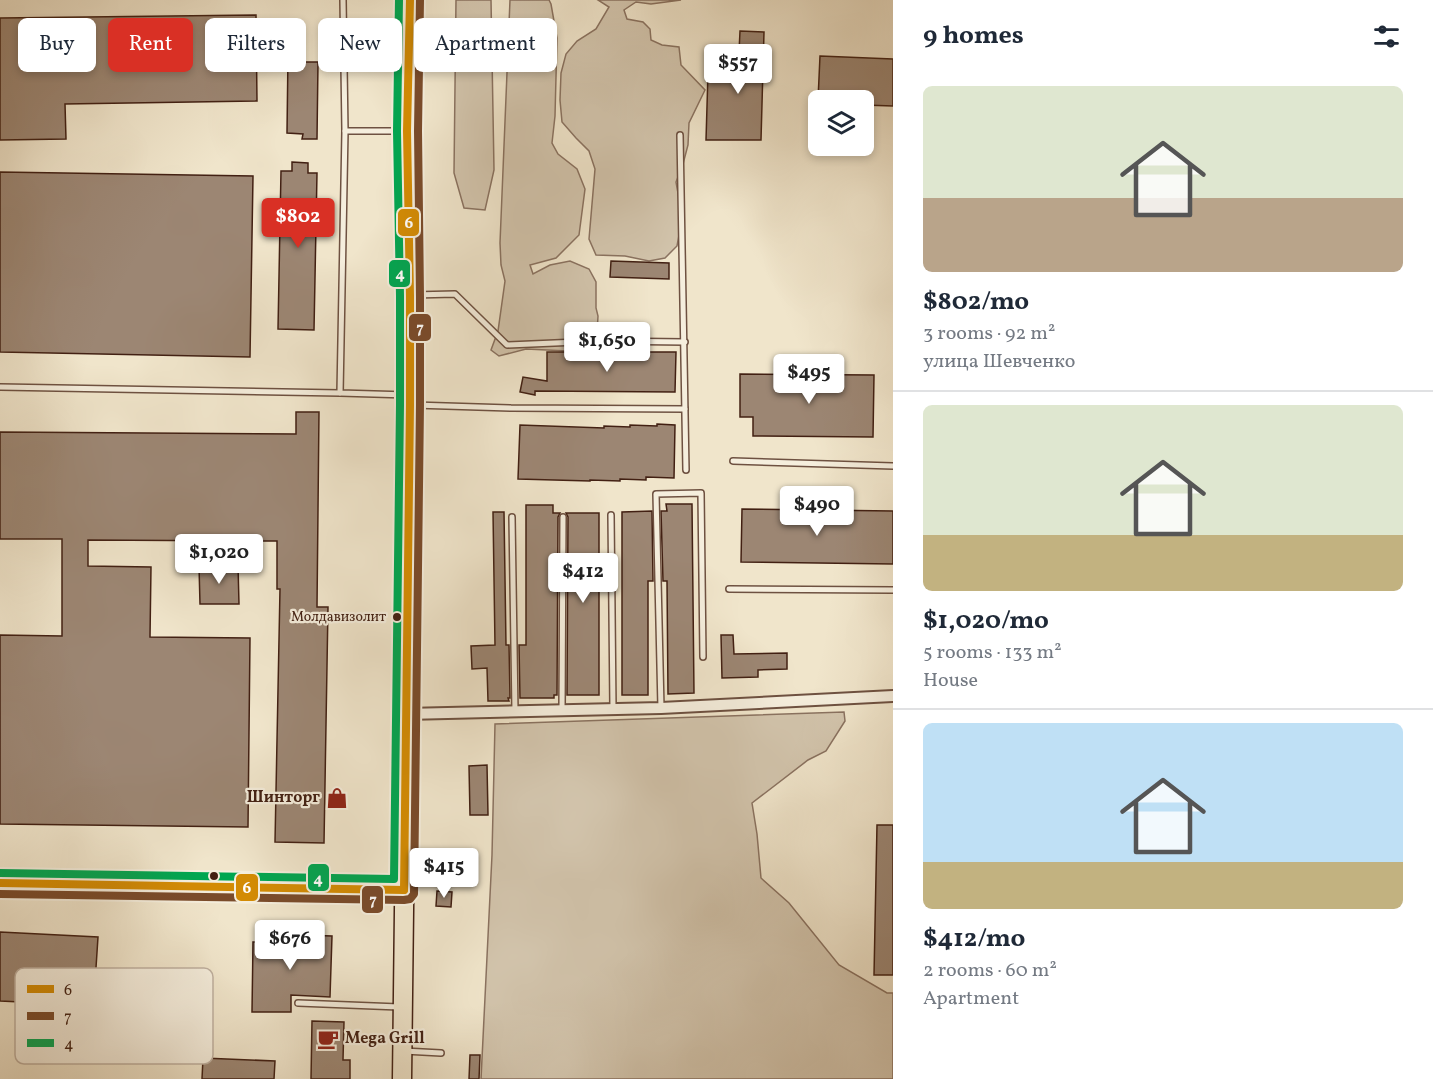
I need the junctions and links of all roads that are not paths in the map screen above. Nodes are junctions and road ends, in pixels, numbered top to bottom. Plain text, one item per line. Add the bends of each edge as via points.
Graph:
1 (343, 0) edge
2 (410, 0) edge
3 (345, 131) junction
4 (407, 131) junction
5 (680, 135) dead end
6 (410, 296) junction
7 (685, 342) junction
8 (0, 387) edge
9 (340, 393) junction
10 (410, 400) junction
11 (685, 409) junction
12 (733, 461) dead end
13 (893, 466) edge
14 (686, 470) dead end
15 (611, 515) dead end
16 (512, 517) dead end
17 (563, 517) dead end
18 (729, 589) dead end
19 (893, 590) edge
20 (704, 657) dead end
21 (893, 696) edge
22 (661, 708) junction
23 (613, 709) junction
24 (562, 710) junction
25 (515, 711) junction
26 (406, 714) junction
27 (0, 883) edge
28 (404, 890) junction
29 (298, 1003) dead end
30 (403, 1007) junction
31 (402, 1051) junction
32 (441, 1053) dead end
33 (402, 1079) edge

1 - 3 lane
2 - 4 highway
3 - 4 lane
3 - 9 lane
4 - 6 highway
5 - 7 lane
6 - 7 lane via 455,294 507,345
6 - 10 highway
7 - 11 lane
8 - 9 lane
9 - 10 lane
10 - 11 lane via 511,408
10 - 26 highway
11 - 14 lane
12 - 13 lane
15 - 23 lane
16 - 25 lane
17 - 24 lane
18 - 19 lane
20 - 22 lane via 701,493 656,494
21 - 22 street
22 - 23 street
23 - 24 street
24 - 25 street
25 - 26 street
26 - 28 highway
27 - 28 street
28 - 30 highway
29 - 30 lane
30 - 31 highway
31 - 32 lane
31 - 33 highway

